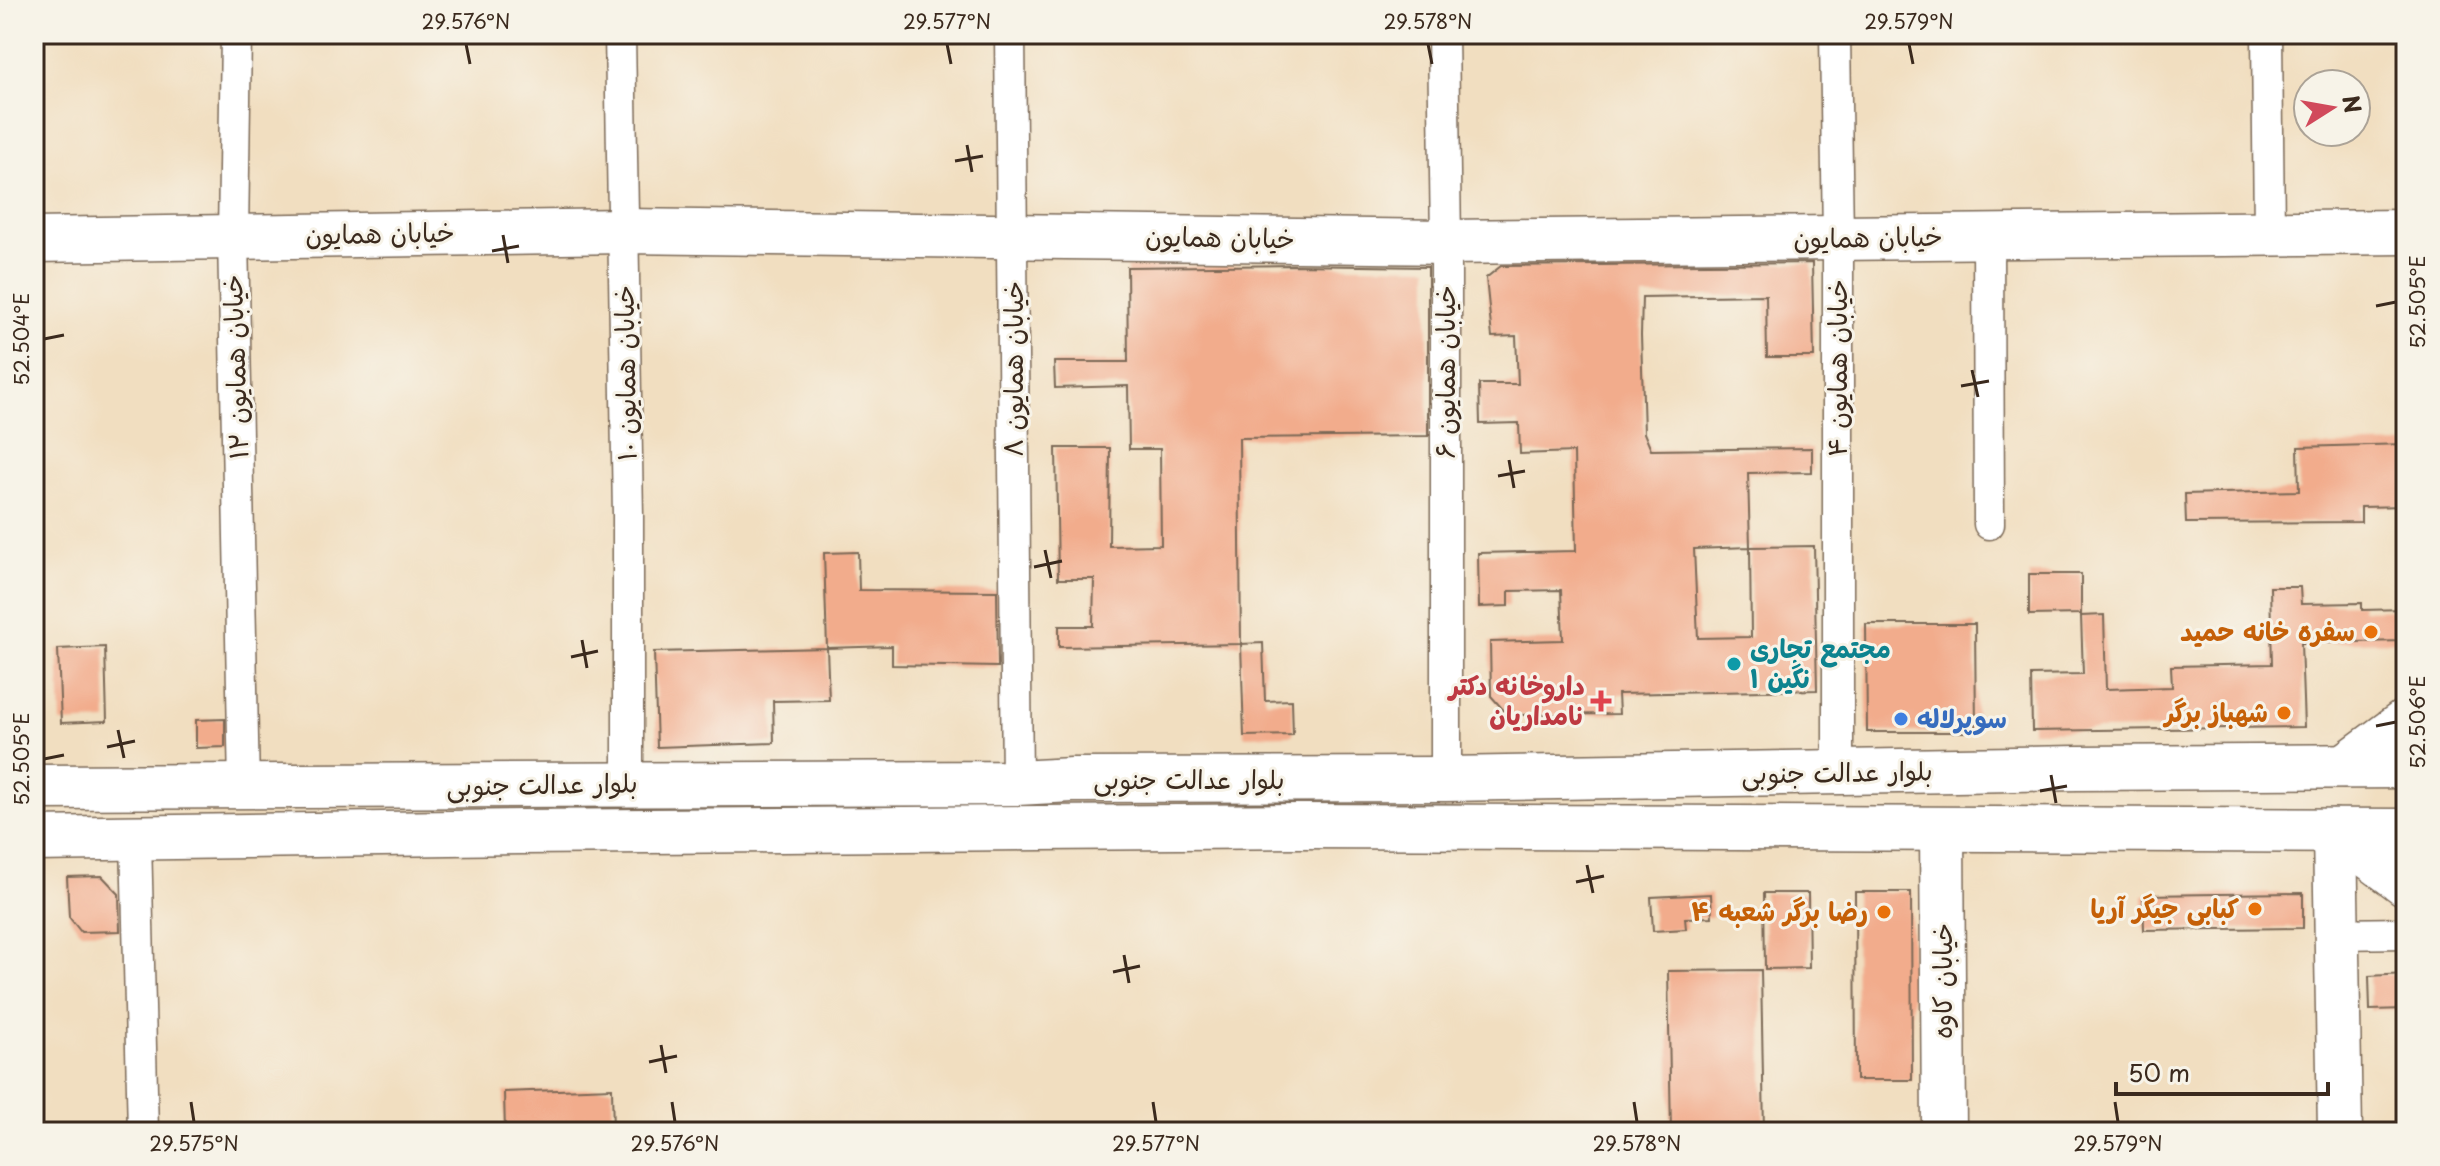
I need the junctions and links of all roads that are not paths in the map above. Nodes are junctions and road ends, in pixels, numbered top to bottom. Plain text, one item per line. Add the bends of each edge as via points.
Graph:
1 (236, 34) edge
2 (620, 34) edge
3 (1010, 34) edge
4 (1443, 34) edge
5 (1835, 34) edge
6 (2267, 34) edge
7 (624, 231) junction
8 (2406, 232) edge
9 (2269, 234) junction
10 (1013, 235) junction
11 (233, 236) junction
12 (1988, 237) junction
13 (1838, 238) junction
14 (34, 240) edge
15 (1446, 242) junction
16 (1989, 524) dead end
17 (2406, 721) edge
18 (2345, 766) junction
19 (2406, 766) edge
20 (1838, 773) junction
21 (1446, 779) junction
22 (1301, 780) junction
23 (1017, 783) junction
24 (628, 784) junction
25 (34, 787) edge
26 (244, 788) junction
27 (1301, 826) junction
28 (1942, 831) junction
29 (2335, 831) junction
30 (2406, 831) edge
31 (136, 838) junction
32 (34, 839) edge
33 (2406, 884) edge
34 (2406, 933) edge
35 (2336, 934) junction
36 (143, 1132) edge
37 (1944, 1132) edge
38 (2340, 1132) edge

1 - 11 street, خیابان همایون ۱۲
2 - 7 street, خیابان همایون ۱۰
3 - 10 street, خیابان همایون ۸
4 - 15 street, خیابان همایون ۶
5 - 13 street, خیابان همایون ۴
6 - 9 street
7 - 10 main road, خیابان همایون
7 - 11 main road, خیابان همایون
7 - 24 street, خیابان همایون ۱۰
8 - 9 main road, خیابان همایون
9 - 12 main road, خیابان همایون
10 - 15 main road, خیابان همایون
10 - 23 street, خیابان همایون ۸
11 - 14 main road, خیابان همایون
11 - 26 street, خیابان همایون ۱۲
12 - 13 main road, خیابان همایون
12 - 16 street
13 - 15 main road, خیابان همایون
13 - 20 street, خیابان همایون ۴
15 - 21 street, خیابان همایون ۶
17 - 18 main road
18 - 19 main road, بلوار عدالت جنوبی
18 - 20 main road, بلوار عدالت جنوبی
20 - 21 main road, بلوار عدالت جنوبی
21 - 22 main road, بلوار عدالت جنوبی
22 - 23 main road, بلوار عدالت جنوبی
22 - 27 main road
23 - 24 main road, بلوار عدالت جنوبی
24 - 26 main road, بلوار عدالت جنوبی
25 - 26 main road, بلوار عدالت جنوبی
27 - 28 main road, بلوار عدالت جنوبی
27 - 31 main road, بلوار عدالت جنوبی
28 - 29 main road, بلوار عدالت جنوبی
28 - 37 main road, خیابان کاوه
29 - 30 main road, بلوار عدالت جنوبی
29 - 33 main road
29 - 35 main road
31 - 32 main road, بلوار عدالت جنوبی
31 - 36 street
34 - 35 street
35 - 38 main road

